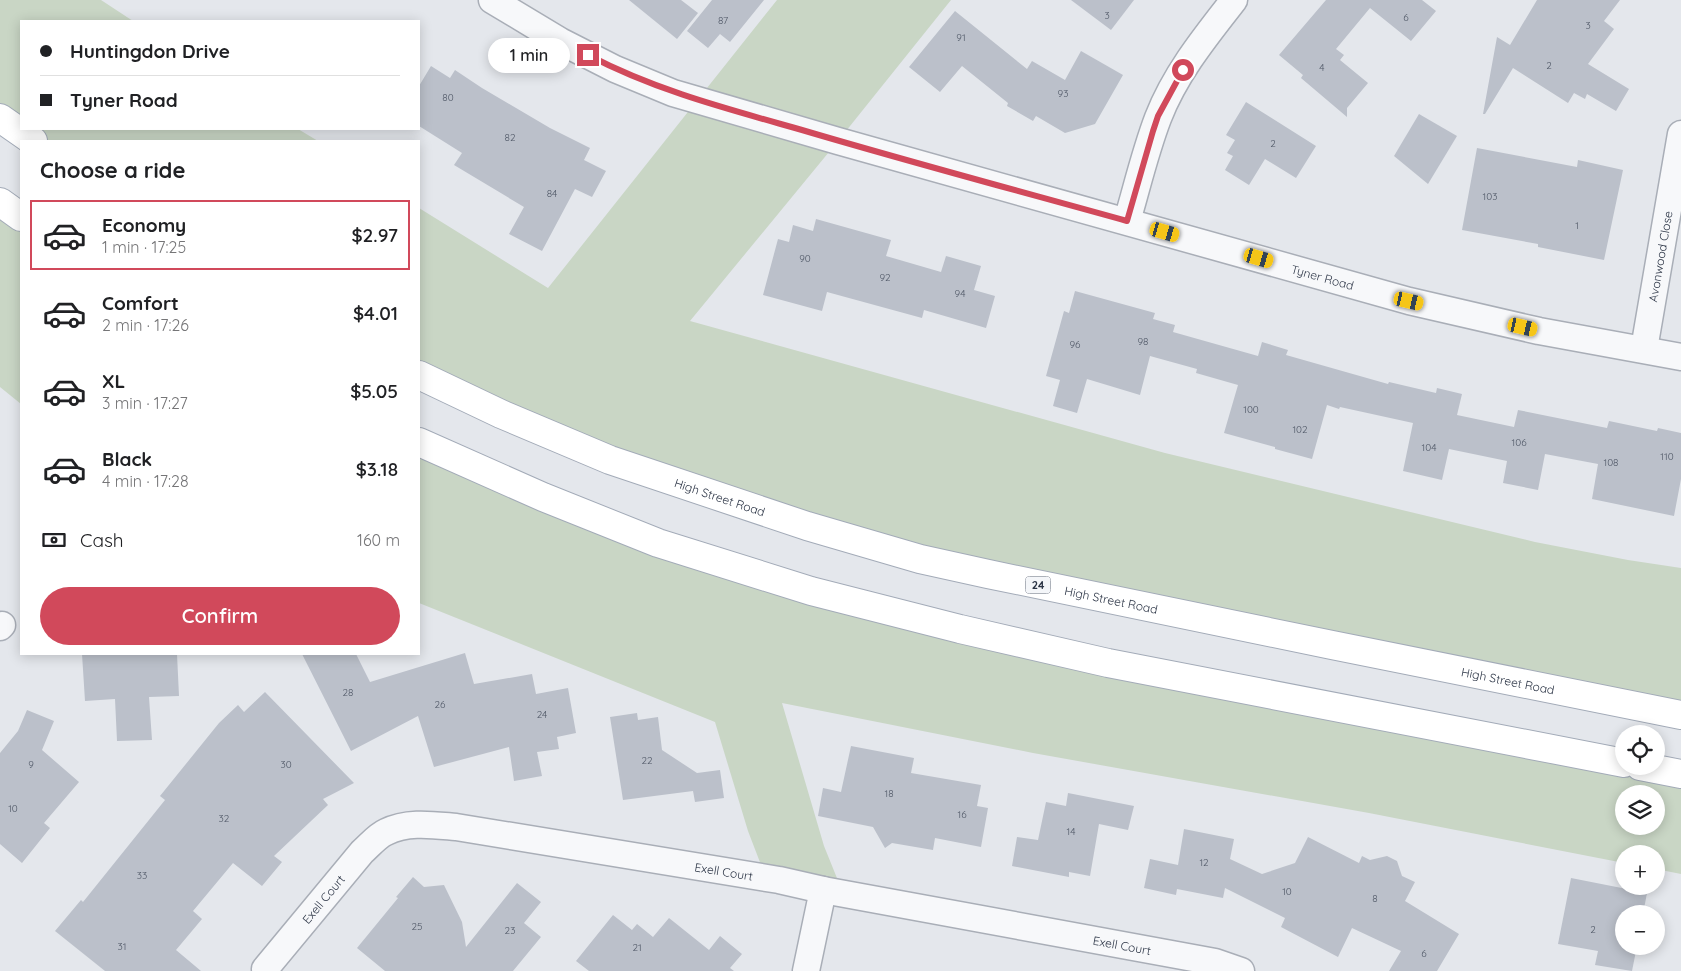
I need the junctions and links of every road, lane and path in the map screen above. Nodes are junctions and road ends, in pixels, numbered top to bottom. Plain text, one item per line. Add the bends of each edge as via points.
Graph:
1 (492, 0) edge
2 (1234, 0) edge
3 (525, 8) edge
4 (0, 118) edge
5 (1681, 134) edge
6 (32, 140) edge
7 (0, 202) edge
8 (20, 216) edge
9 (0, 220) edge
10 (1127, 221) junction
11 (20, 226) edge
12 (1644, 349) junction
13 (1681, 357) edge
14 (420, 375) edge
15 (420, 442) edge
16 (1681, 715) edge
17 (1615, 761) edge
18 (1665, 771) edge
19 (1681, 774) edge
20 (823, 890) junction
21 (265, 969) dead end
22 (806, 971) edge
23 (1242, 971) edge

1 - 3 street, Tyner Road
2 - 10 street via 1191,56 1158,116
3 - 10 street, Tyner Road via 560,41 673,93
4 - 6 main road
5 - 12 street, Avonwood Close
7 - 8 main road
9 - 11 main road
10 - 12 street, Tyner Road via 1409,301 1539,331
12 - 13 street, Tyner Road
14 - 16 main road, High Street Road / 24 via 610,460 807,526 920,559
15 - 17 main road via 658,543 811,591 1108,663
18 - 19 main road
20 - 21 street, Exell Court via 456,827 412,825 386,832 362,852
20 - 22 street
20 - 23 street, Exell Court via 1215,962

